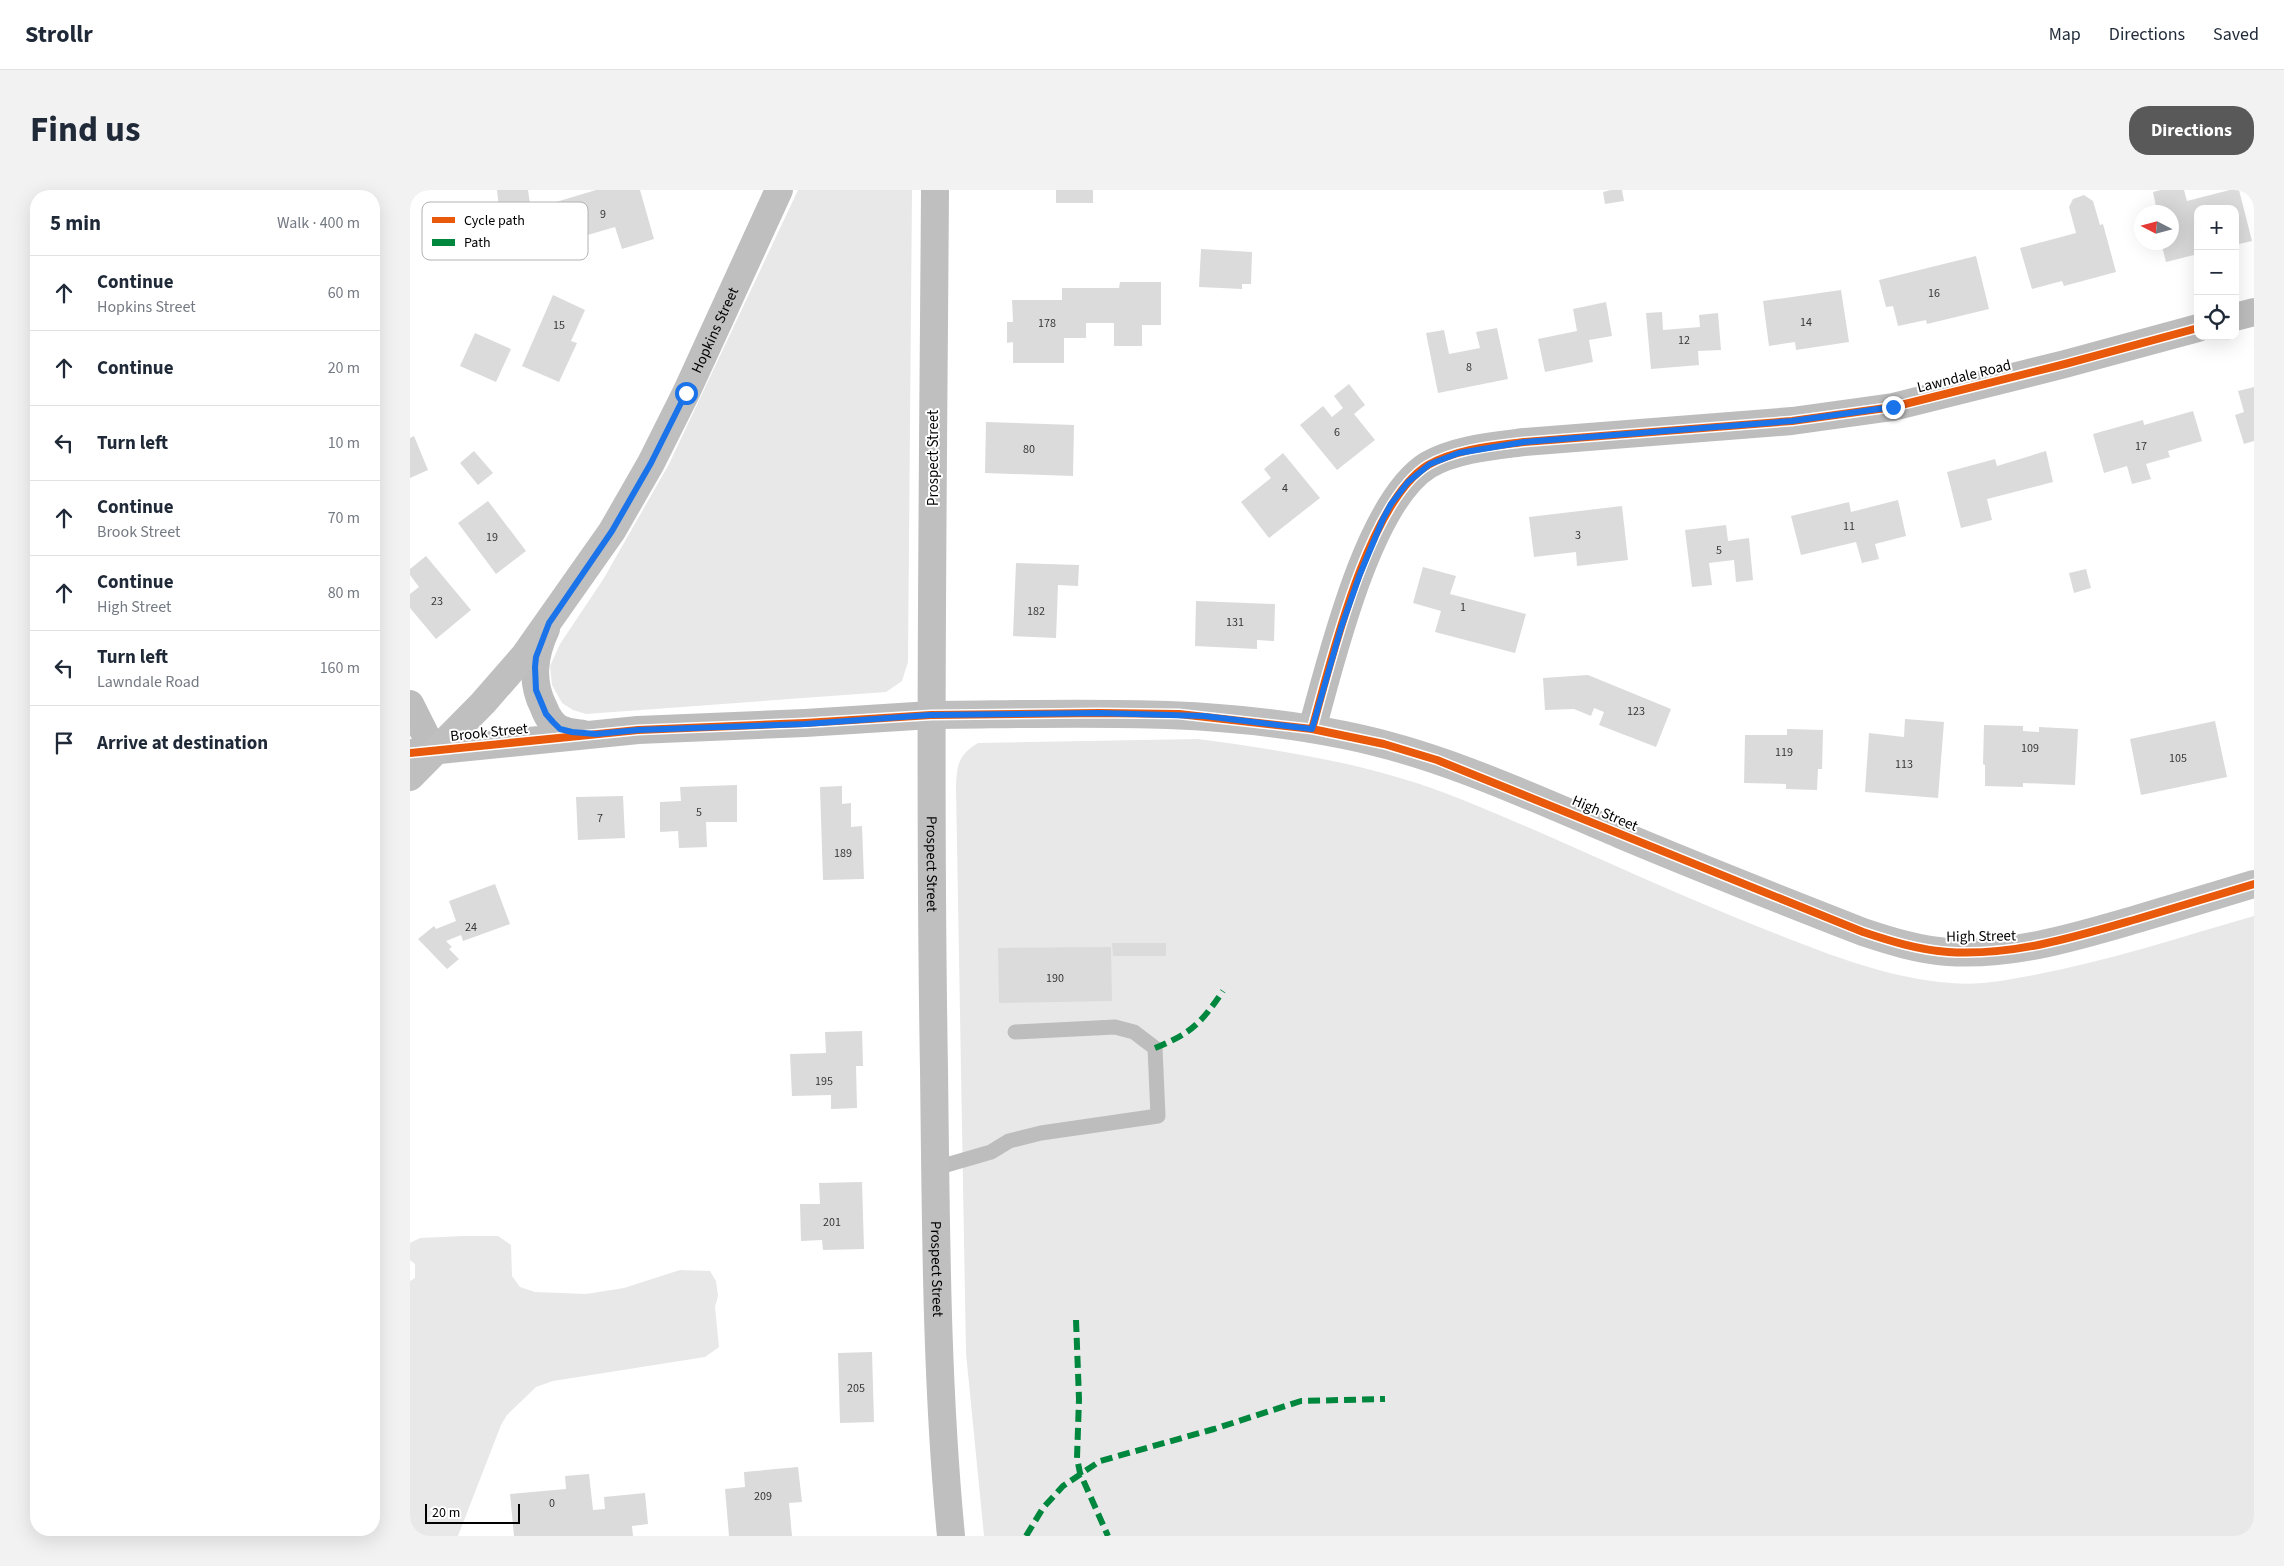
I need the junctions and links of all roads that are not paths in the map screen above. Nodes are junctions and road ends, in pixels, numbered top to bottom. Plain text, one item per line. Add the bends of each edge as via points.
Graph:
1 (779, 190) edge
2 (935, 190) edge
3 (2254, 312) edge
4 (2239, 316) edge
5 (2194, 329) edge
6 (549, 623) junction
7 (410, 704) edge
8 (930, 715) junction
9 (1312, 729) junction
10 (596, 734) junction
11 (422, 753) edge
12 (410, 777) edge
13 (2254, 884) edge
14 (1015, 1032) dead end
15 (936, 1168) junction
16 (951, 1536) edge

1 - 6 main road, Hopkins Street via 651,463 612,531
2 - 8 main road, Prospect Street
3 - 4 street
5 - 9 street, Lawndale Road via 1893,407 1792,421 1524,442 1480,449 1430,464 1408,482 1383,519 1341,628
6 - 10 street via 535,667 536,690 541,703 560,729
6 - 11 main road, Hopkins Street via 483,703
7 - 11 street
8 - 9 main road, High Street via 1179,714
8 - 10 street, Brook Street
8 - 15 main road, Prospect Street
9 - 13 main road, High Street via 1384,744 1437,760 1863,932 1890,941 1947,952 1994,952 2038,946
10 - 11 street, Brook Street
11 - 12 main road, Hopkins Street
14 - 15 lane via 1115,1027 1134,1032 1156,1048 1158,1116 1041,1133
15 - 16 main road, Prospect Street via 943,1437

